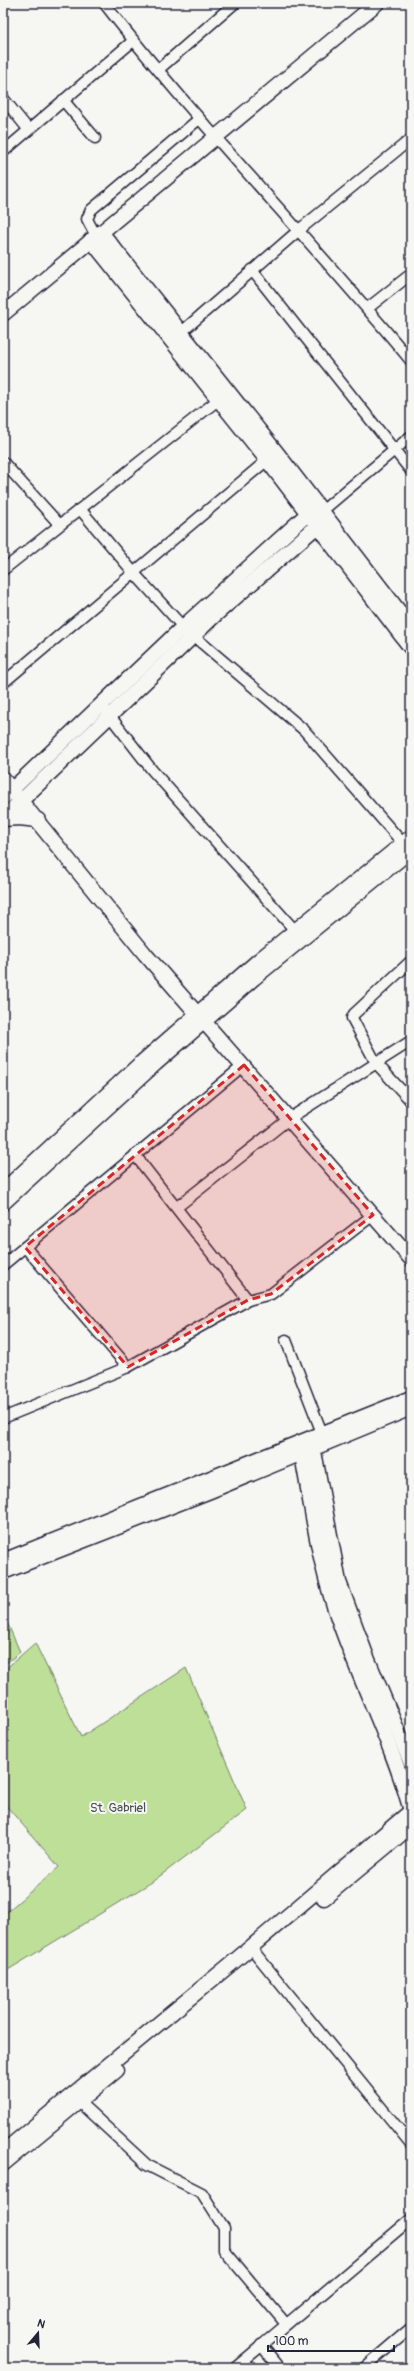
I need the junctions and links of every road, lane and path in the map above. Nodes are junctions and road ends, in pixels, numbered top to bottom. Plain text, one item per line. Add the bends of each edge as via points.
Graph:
1 (104, 3) edge
2 (235, 3) edge
3 (377, 3) edge
4 (133, 41) junction
5 (159, 69) junction
6 (3, 98) edge
7 (63, 100) junction
8 (199, 119) junction
9 (28, 129) junction
10 (95, 138) dead end
11 (215, 138) junction
12 (411, 139) edge
13 (3, 152) edge
14 (299, 230) junction
15 (96, 236) junction
16 (252, 270) junction
17 (411, 274) edge
18 (368, 308) junction
19 (3, 314) edge
20 (177, 336) junction
21 (411, 361) edge
22 (224, 395) junction
23 (411, 436) edge
24 (393, 449) junction
25 (272, 456) junction
26 (3, 462) edge
27 (411, 471) edge
28 (80, 509) junction
29 (318, 514) junction
30 (60, 524) junction
31 (3, 570) edge
32 (134, 574) junction
33 (183, 627) junction
34 (406, 628) edge
35 (194, 636) junction
36 (411, 648) edge
37 (3, 683) edge
38 (105, 711) junction
39 (3, 773) edge
40 (29, 774) junction
41 (3, 779) edge
42 (38, 785) junction
43 (8, 794) edge
44 (22, 800) junction
45 (35, 817) junction
46 (3, 818) edge
47 (409, 846) edge
48 (299, 935) junction
49 (411, 961) edge
50 (202, 1018) junction
51 (411, 1041) edge
52 (376, 1063) junction
53 (244, 1066) junction
54 (411, 1101) edge
55 (290, 1118) junction
56 (135, 1155) junction
57 (3, 1191) edge
58 (3, 1203) edge
59 (177, 1208) junction
60 (373, 1215) junction
61 (24, 1247) junction
62 (411, 1258) edge
63 (3, 1265) edge
64 (248, 1300) junction
65 (286, 1340) dead end
66 (128, 1367) junction
67 (411, 1398) edge
68 (411, 1408) edge
69 (3, 1418) edge
70 (310, 1443) junction
71 (3, 1561) edge
72 (3, 1572) edge
73 (411, 1763) edge
74 (411, 1811) edge
75 (411, 1826) edge
76 (256, 1954) junction
77 (79, 2102) junction
78 (411, 2144) edge
79 (3, 2152) edge
80 (3, 2164) edge
81 (411, 2219) edge
82 (286, 2324) junction
83 (411, 2328) edge
84 (261, 2345) junction
85 (235, 2368) edge
86 (280, 2368) edge
87 (365, 2368) edge

1 - 4 street
2 - 5 street
3 - 11 street
4 - 5 street
4 - 7 street
5 - 8 street
6 - 9 street
7 - 9 street
7 - 10 street
8 - 11 street
8 - 15 street via 91,210 87,219
9 - 13 street
11 - 14 street
11 - 15 street
12 - 14 street
14 - 16 street
14 - 18 street
15 - 19 street
15 - 20 street
16 - 20 street
16 - 24 street
17 - 18 street
18 - 21 street
20 - 22 street
22 - 25 street
22 - 28 street
23 - 24 street
24 - 27 street
24 - 29 street
25 - 29 street
25 - 32 street
26 - 30 street
28 - 30 street
28 - 32 street
29 - 33 street
29 - 34 street
29 - 35 street
30 - 31 street
32 - 33 street
32 - 37 street
33 - 35 street
33 - 38 street
34 - 36 street
35 - 38 street
35 - 47 street via 304,730
38 - 40 street
38 - 42 street
38 - 48 street via 152,770
39 - 40 street
40 - 43 street
41 - 43 street
42 - 44 street
42 - 45 street via 32,803
43 - 44 street
44 - 45 street
44 - 46 street
45 - 46 street
45 - 50 street via 145,954
47 - 48 street
48 - 50 street
49 - 52 street via 352,1018
50 - 53 street
50 - 57 street via 140,1064
50 - 58 street
51 - 52 street
52 - 54 street
52 - 55 street
53 - 55 street
53 - 56 street
55 - 59 street
55 - 60 street
56 - 59 street
56 - 61 street
59 - 64 street
60 - 62 street
60 - 64 street via 280,1288 271,1294
61 - 63 street
61 - 66 street
64 - 66 street
65 - 70 street
66 - 69 street
67 - 70 street
68 - 70 street
70 - 71 street
70 - 72 street
70 - 73 street via 340,1582 366,1655
70 - 74 street via 326,1581 335,1611 402,1779
74 - 79 street
75 - 76 street
76 - 77 street
76 - 78 street
77 - 80 street
77 - 82 street via 147,2165 202,2193 224,2228 224,2250
81 - 82 street
82 - 84 street
83 - 87 street
84 - 85 street
84 - 86 street

